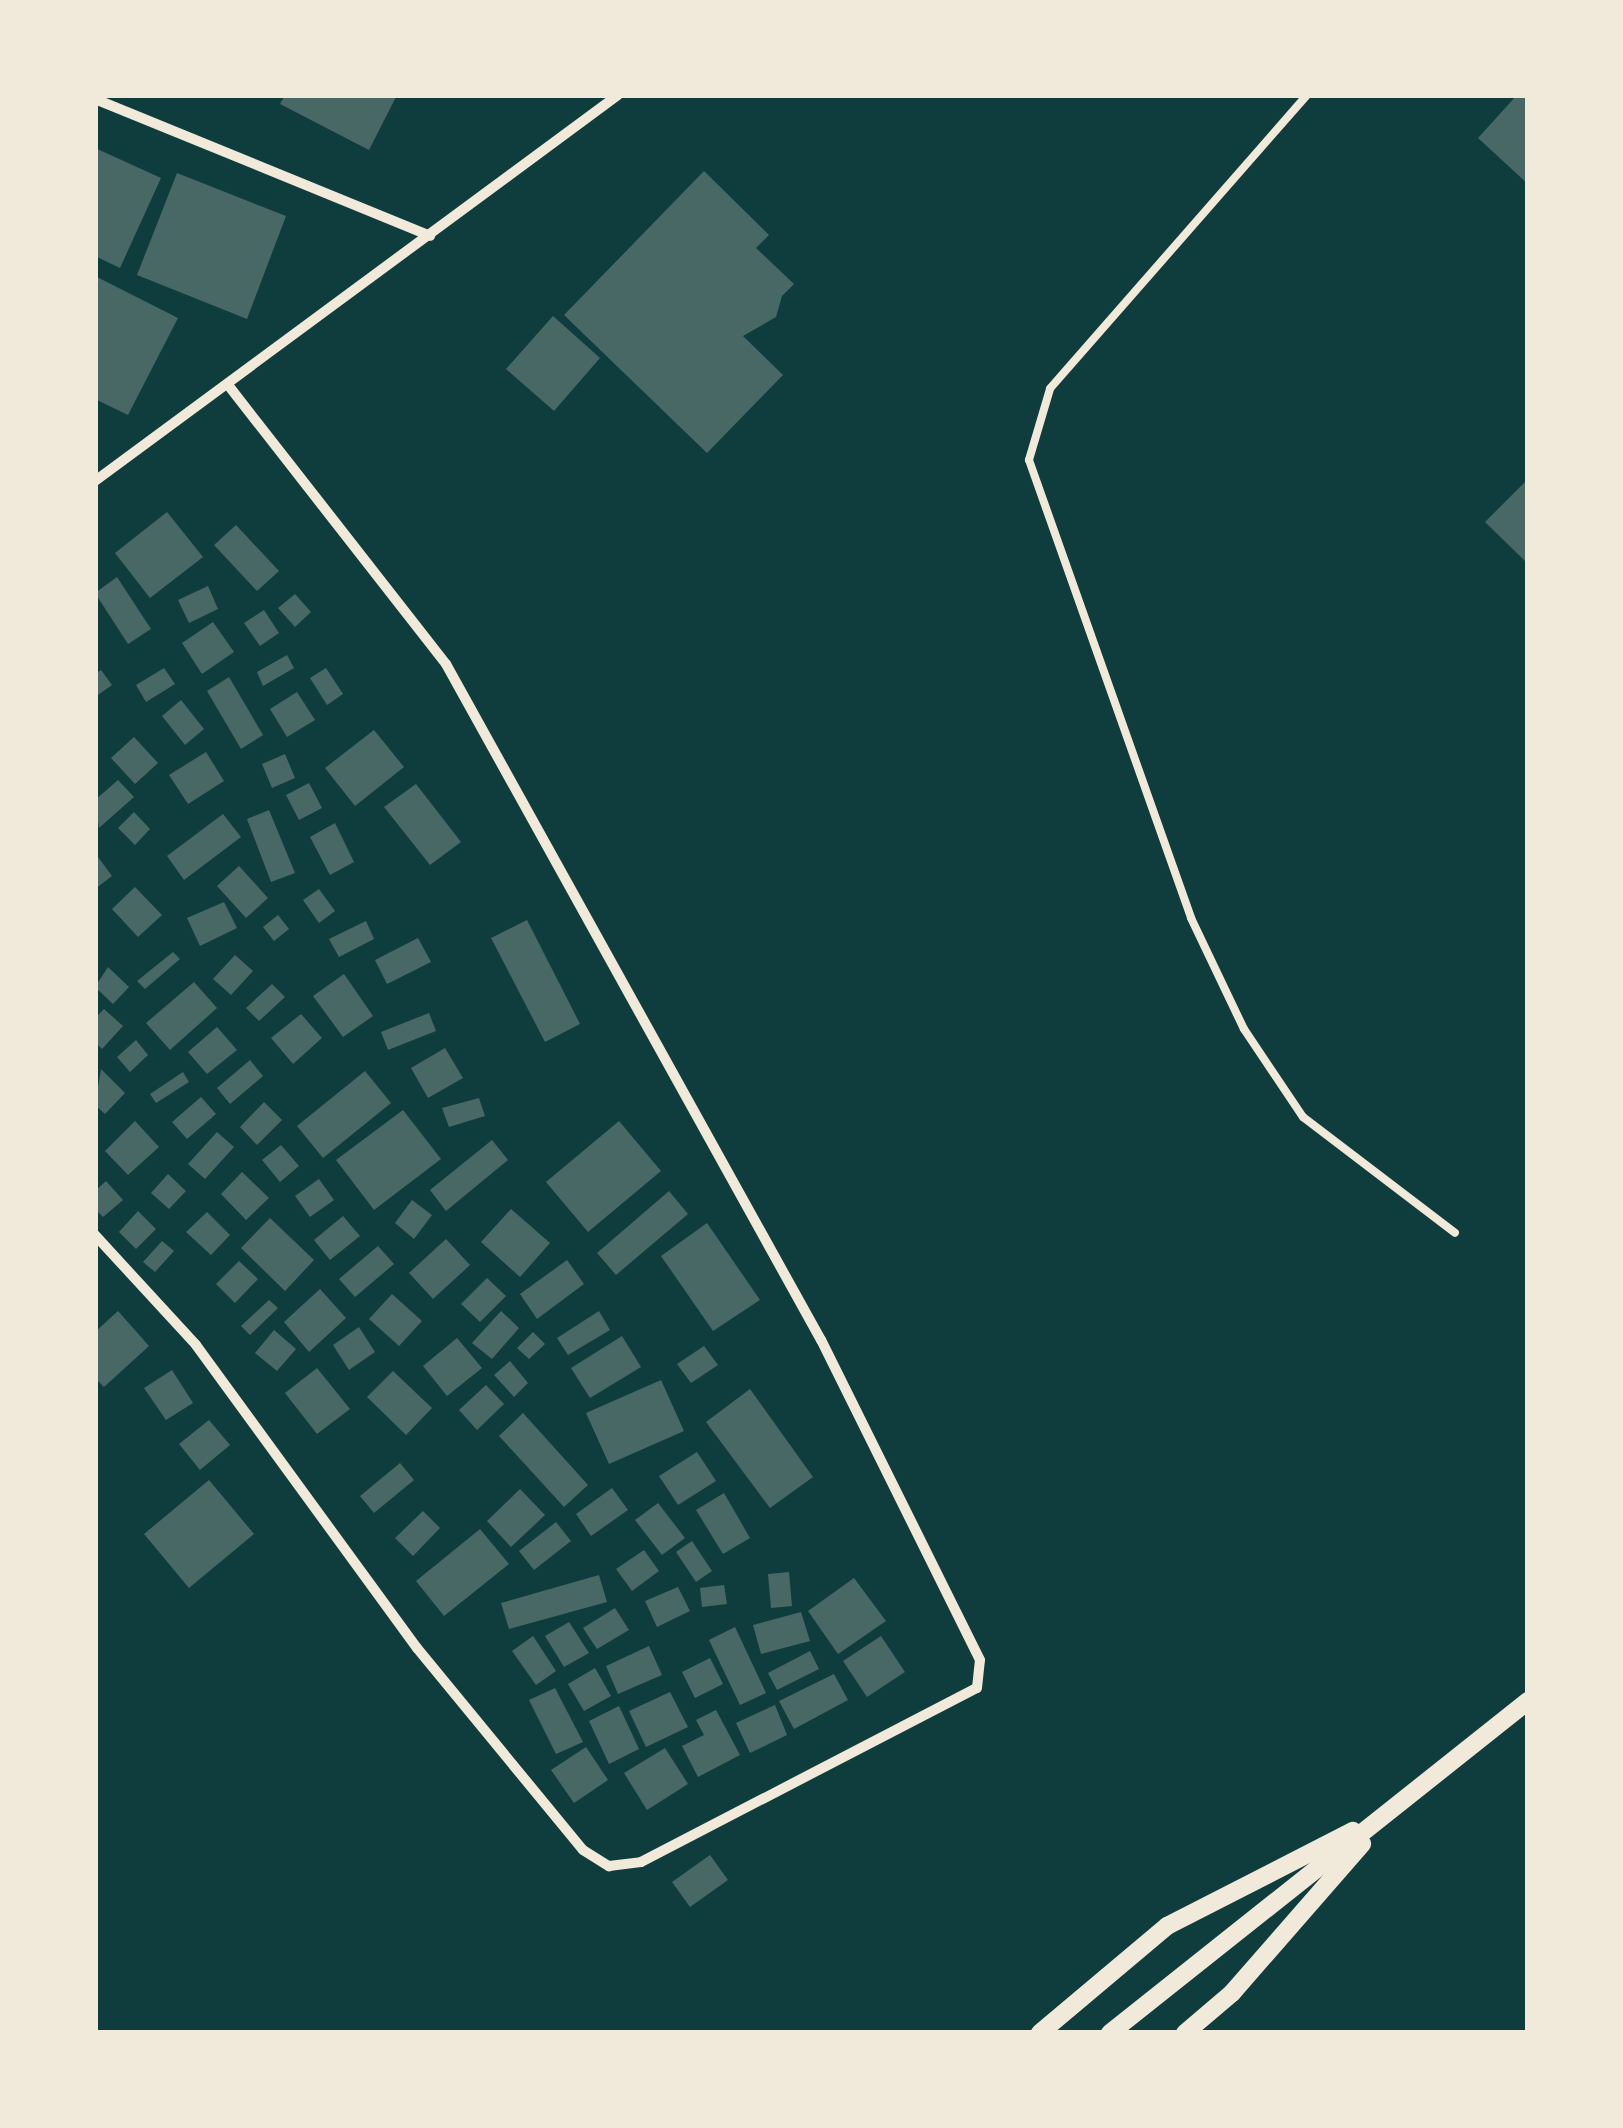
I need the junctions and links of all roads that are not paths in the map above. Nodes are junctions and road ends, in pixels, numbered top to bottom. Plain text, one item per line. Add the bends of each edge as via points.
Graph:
1 (618, 95) edge
2 (1307, 95) edge
3 (95, 99) edge
4 (430, 236) junction
5 (230, 388) junction
6 (101, 472) edge
7 (95, 481) edge
8 (1456, 1233) dead end
9 (95, 1235) edge
10 (1528, 1701) edge
11 (1389, 1813) junction
12 (1040, 2033) edge
13 (1110, 2033) edge
14 (1184, 2033) edge

1 - 4 street
2 - 8 lane via 1050,389 1030,460 1191,918 1244,1029 1303,1117
3 - 4 street
4 - 5 street
5 - 6 street
5 - 9 street via 446,664 822,1340 980,1660 977,1688 641,1862 608,1866 583,1850 417,1648 196,1345
6 - 7 street
10 - 11 street
11 - 12 street via 1167,1926
11 - 13 street
11 - 14 street via 1232,1993

